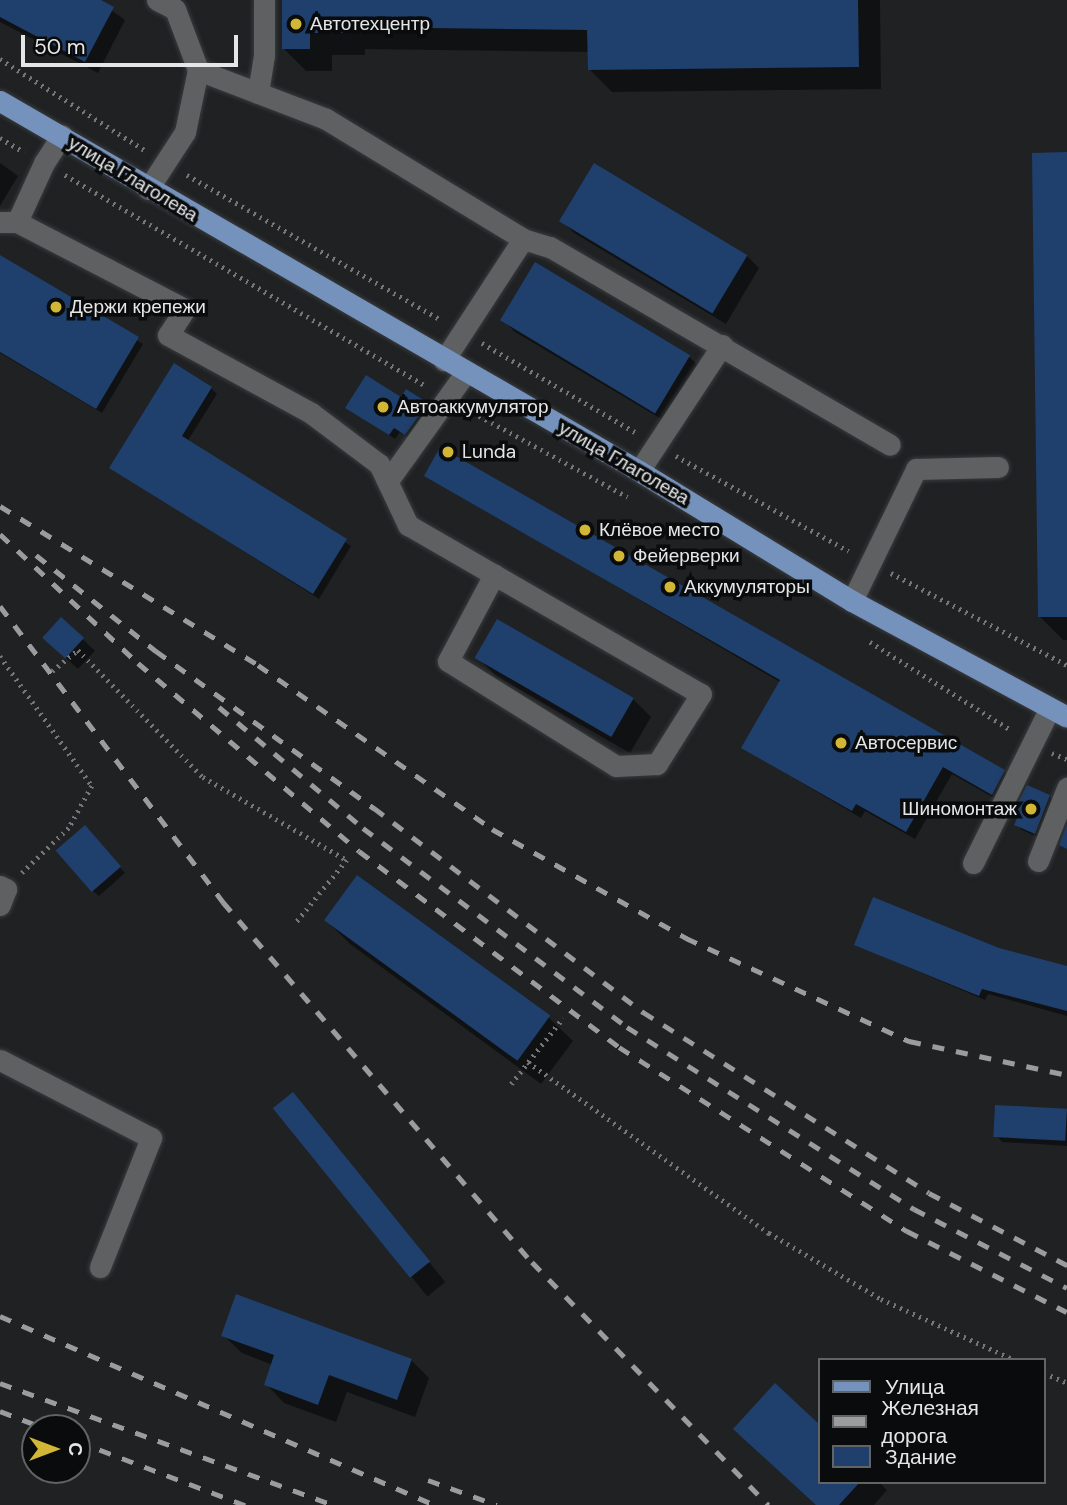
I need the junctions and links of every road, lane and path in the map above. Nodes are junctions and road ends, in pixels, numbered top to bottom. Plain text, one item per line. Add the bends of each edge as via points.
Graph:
1 (264, 0) edge
2 (172, 3) edge
3 (0, 59) edge
4 (198, 70) junction
5 (258, 93) junction
6 (0, 101) edge
7 (62, 135) junction
8 (0, 138) edge
9 (44, 163) junction
10 (167, 164) junction
11 (148, 190) junction
12 (8, 222) edge
13 (523, 239) junction
14 (464, 333) junction
15 (722, 345) junction
16 (444, 360) junction
17 (466, 372) junction
18 (449, 399) junction
19 (656, 444) junction
20 (890, 445) dead end
21 (998, 467) dead end
22 (639, 471) junction
23 (390, 478) junction
24 (637, 502) dead end
25 (870, 562) junction
26 (494, 575) junction
27 (852, 601) junction
28 (859, 635) dead end
29 (0, 656) edge
30 (1067, 665) edge
31 (52, 671) dead end
32 (1059, 713) edge
33 (1034, 744) junction
34 (1067, 760) edge
35 (1067, 788) edge
36 (1038, 861) dead end
37 (973, 863) dead end
38 (2, 893) edge
39 (295, 924) dead end
40 (563, 1018) dead end
41 (0, 1060) edge
42 (528, 1062) junction
43 (511, 1084) dead end
44 (100, 1267) dead end
45 (1011, 1358) edge
46 (1046, 1374) edge
47 (1067, 1383) edge

1 - 5 lane via 264,57
2 - 4 lane
3 - 10 path
4 - 5 lane
4 - 10 lane via 185,132
5 - 13 lane via 326,119
6 - 7 main road, улица Глаголева
7 - 9 lane
7 - 11 main road, улица Глаголева
8 - 9 path
9 - 12 lane
9 - 18 path
10 - 11 lane
10 - 14 path
11 - 16 main road, улица Глаголева
12 - 23 lane via 185,309 168,335 311,413 379,464
13 - 14 lane
13 - 15 lane via 550,247
14 - 16 lane
14 - 19 path
15 - 19 lane
15 - 20 lane
16 - 17 main road, улица Глаголева
17 - 18 lane
17 - 22 main road, улица Глаголева
18 - 23 lane
18 - 24 path
19 - 22 lane
19 - 25 path
21 - 25 lane via 916,469
22 - 27 main road, улица Глаголева
23 - 26 lane via 408,525
25 - 27 lane
25 - 30 path
26 - 26 lane via 701,694 657,764 616,766 448,661
27 - 32 main road, улица Глаголева
28 - 33 path
29 - 38 path via 92,786 69,828
31 - 39 path via 78,650 204,777 347,860
32 - 33 lane
33 - 34 path
33 - 37 lane
35 - 36 lane
40 - 42 path
41 - 44 lane via 151,1138
42 - 43 path
42 - 45 path via 769,1233 881,1300
46 - 47 path

